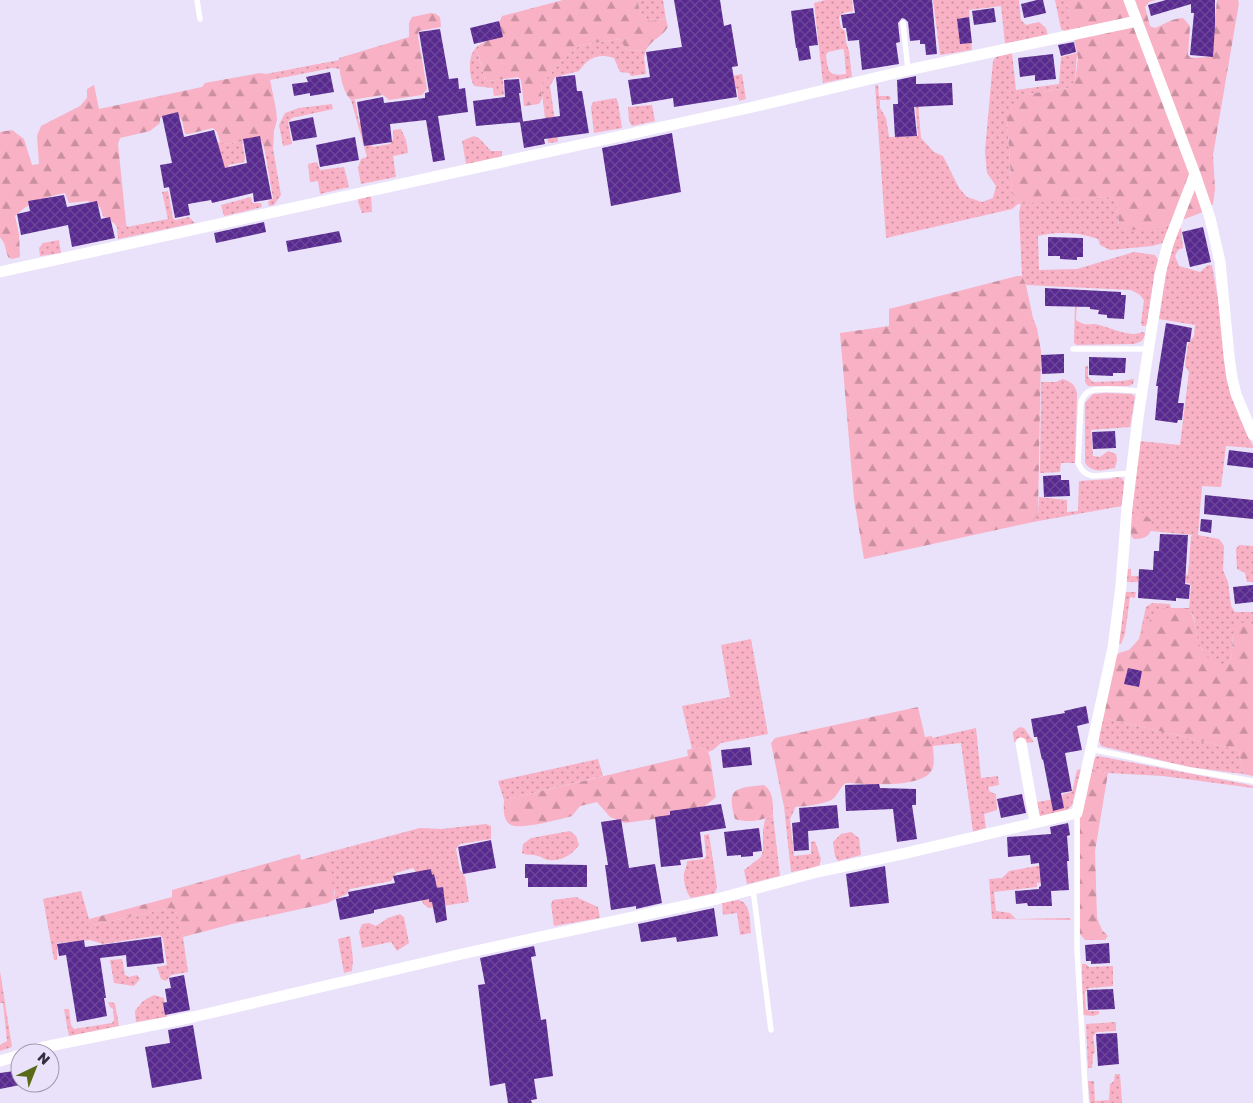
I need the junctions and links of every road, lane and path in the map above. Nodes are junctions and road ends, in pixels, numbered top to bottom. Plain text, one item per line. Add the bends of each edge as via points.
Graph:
1 (197, 0) edge
2 (1129, 0) edge
3 (200, 19) dead end
4 (1136, 20) junction
5 (903, 23) dead end
6 (908, 70) junction
7 (1195, 174) junction
8 (0, 272) edge
9 (1073, 349) dead end
10 (1149, 349) junction
11 (1142, 391) junction
12 (1253, 435) edge
13 (1132, 473) junction
14 (1021, 743) dead end
15 (1091, 748) junction
16 (1253, 781) edge
17 (1077, 813) junction
18 (1035, 822) junction
19 (754, 889) junction
20 (771, 1030) dead end
21 (60, 1044) edge
22 (1086, 1103) edge

1 - 3 lane
2 - 4 street
4 - 6 street
4 - 7 street
5 - 6 lane
6 - 8 street
7 - 10 street via 1160,274
7 - 12 street via 1220,262 1228,356 1236,394
9 - 10 lane
10 - 11 street
11 - 13 street
11 - 13 lane via 1098,390 1089,392 1081,402 1078,463 1082,470 1093,476
13 - 15 street via 1113,648
14 - 18 street
15 - 16 lane
15 - 17 street
17 - 18 street
17 - 22 lane via 1077,948
18 - 19 street
19 - 20 lane
19 - 21 street via 193,1017

